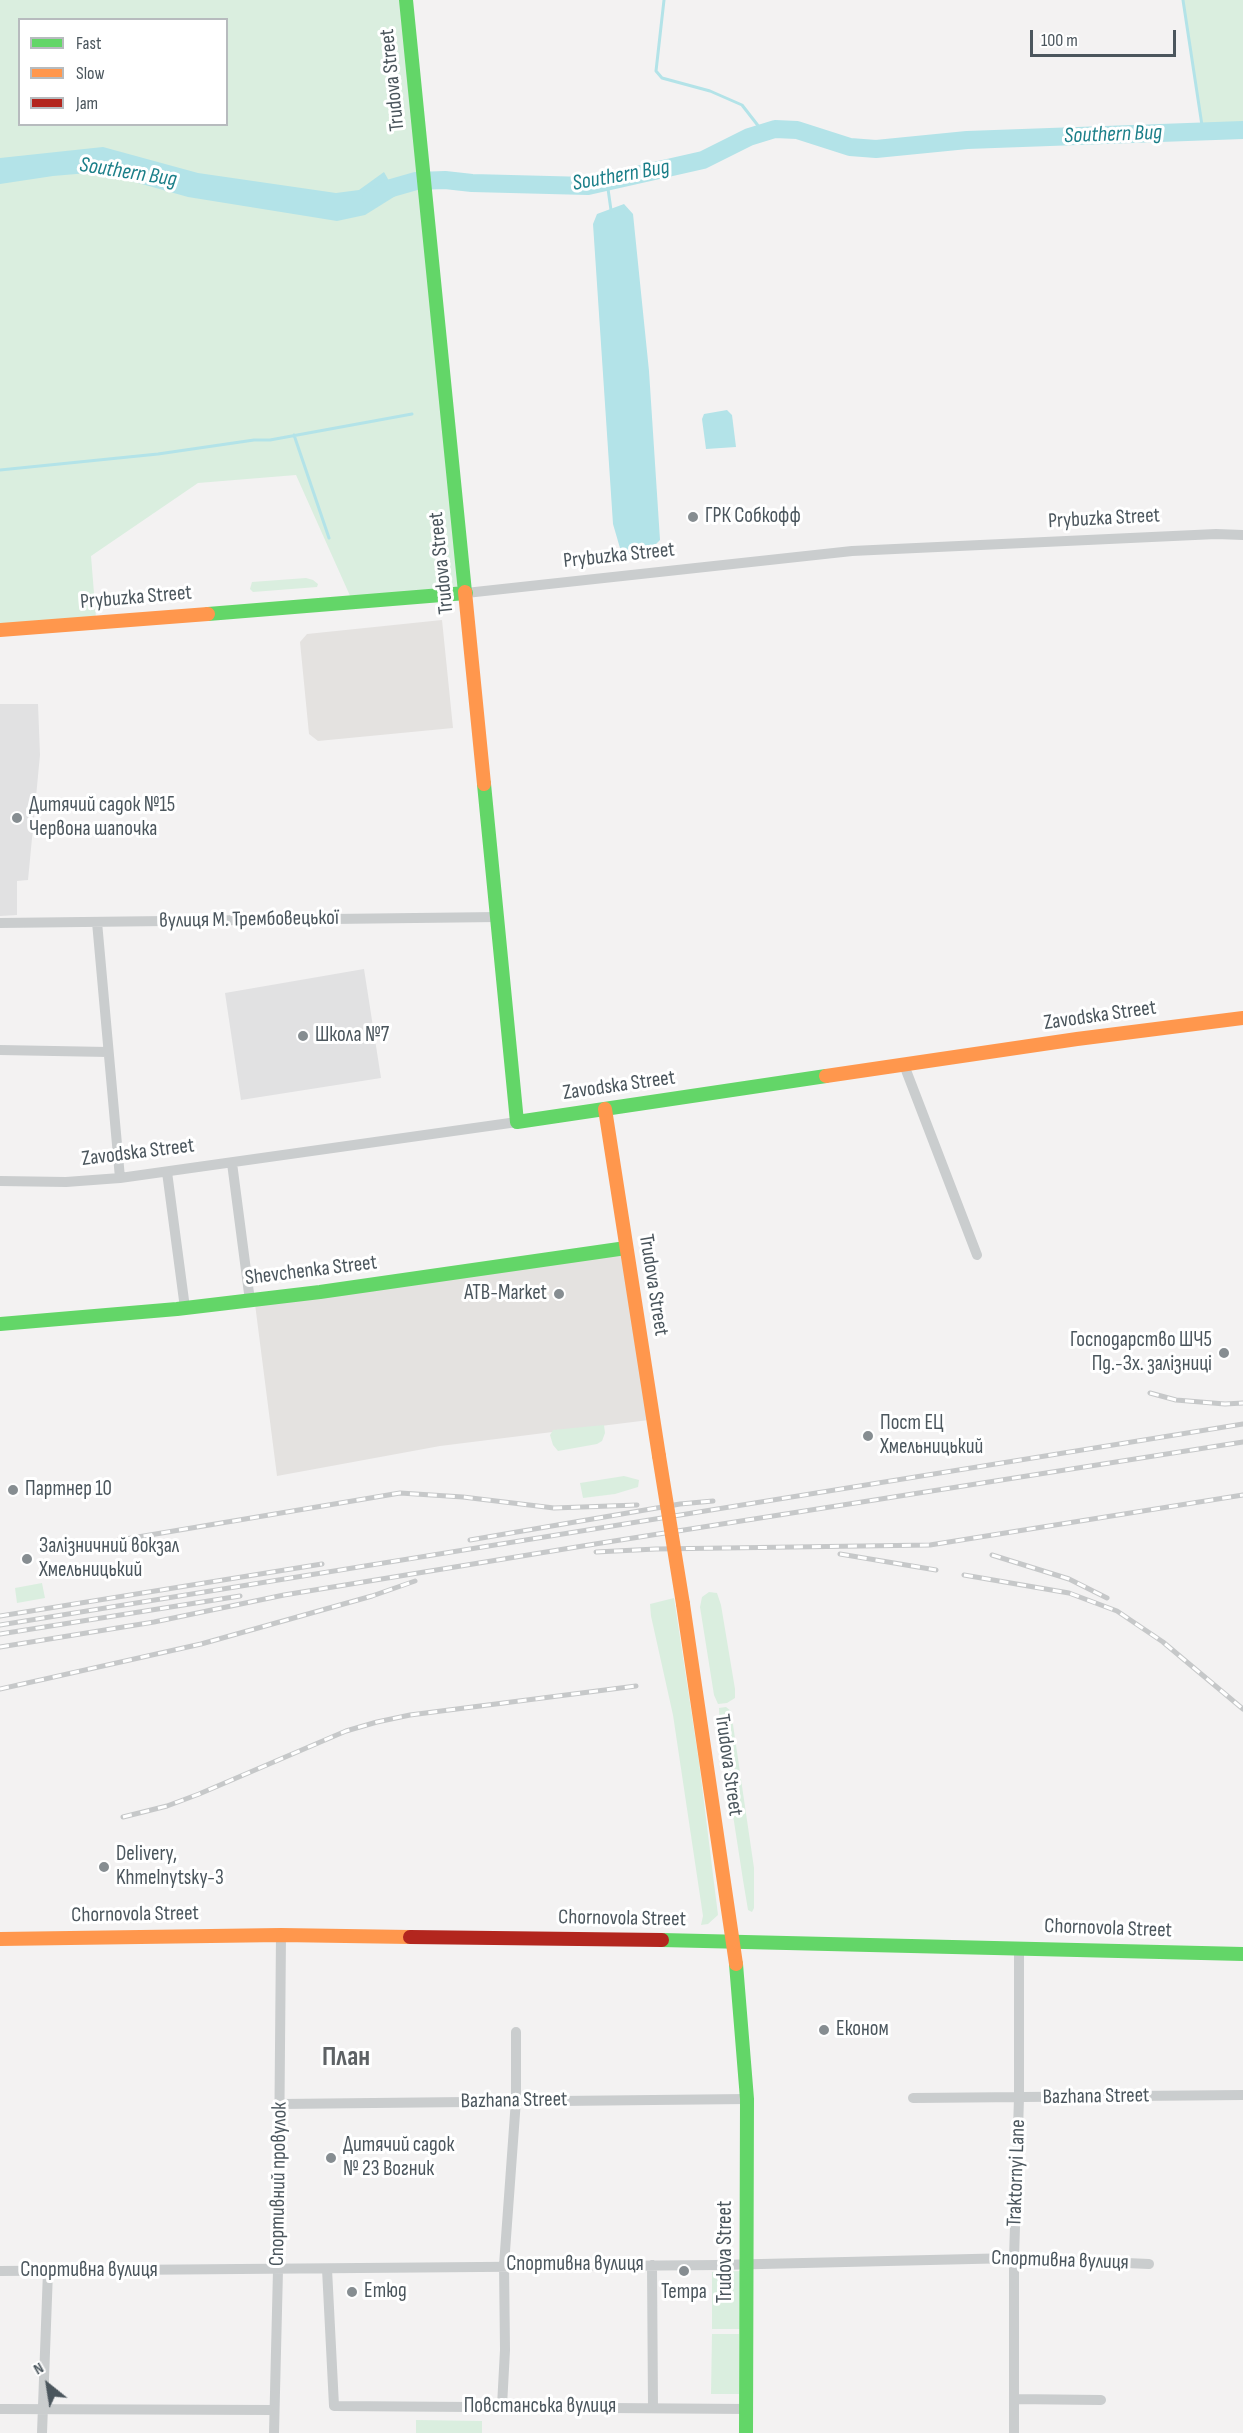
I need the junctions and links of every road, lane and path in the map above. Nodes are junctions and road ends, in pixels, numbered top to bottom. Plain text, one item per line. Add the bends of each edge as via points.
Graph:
1 (406, 0) edge
2 (1243, 535) edge
3 (466, 593) junction
4 (0, 630) edge
5 (498, 917) junction
6 (97, 922) junction
7 (0, 923) edge
8 (1243, 1018) edge
9 (0, 1050) edge
10 (108, 1052) junction
11 (904, 1065) junction
12 (605, 1109) junction
13 (518, 1122) junction
14 (232, 1163) junction
15 (167, 1172) junction
16 (120, 1178) junction
17 (0, 1182) edge
18 (626, 1248) junction
19 (977, 1255) dead end
20 (250, 1301) junction
21 (185, 1308) junction
22 (0, 1324) edge
23 (281, 1935) junction
24 (0, 1939) edge
25 (734, 1941) junction
26 (1019, 1948) junction
27 (1243, 1954) edge
28 (516, 2032) dead end
29 (1243, 2095) edge
30 (913, 2098) dead end
31 (1019, 2098) junction
32 (516, 2100) junction
33 (747, 2100) junction
34 (280, 2103) junction
35 (1014, 2258) junction
36 (747, 2264) junction
37 (1149, 2264) dead end
38 (504, 2265) junction
39 (652, 2265) junction
40 (327, 2269) junction
41 (278, 2270) junction
42 (0, 2271) edge
43 (48, 2271) junction
44 (1014, 2400) junction
45 (1101, 2400) dead end
46 (502, 2406) junction
47 (653, 2408) junction
48 (0, 2409) edge
49 (42, 2409) junction
50 (747, 2409) junction
51 (274, 2410) junction
52 (42, 2433) edge
53 (273, 2433) edge
54 (746, 2433) edge
55 (1014, 2433) edge

1 - 3 street, Trudova Street
2 - 3 street, Prybuzka Street via 852,551
3 - 4 street, Prybuzka Street
3 - 5 street, Trudova Street
5 - 6 street, вулиця М. Трембовецької
5 - 13 street, Trudova Street
6 - 7 street, вулиця М. Трембовецької
6 - 10 street
8 - 11 street, Zavodska Street
9 - 10 street
10 - 16 street
11 - 12 street, Zavodska Street
11 - 19 street
12 - 13 street, Zavodska Street
12 - 18 street, Trudova Street
13 - 14 street, Zavodska Street
14 - 15 street, Zavodska Street
14 - 20 street
15 - 16 street, Zavodska Street
15 - 21 street
16 - 17 street, Zavodska Street
18 - 20 street, Shevchenka Street
18 - 25 street, Trudova Street, bridge
20 - 21 street, Shevchenka Street
21 - 22 street, Shevchenka Street
23 - 24 street, Chornovola Street
23 - 25 street, Chornovola Street
23 - 34 street, Спортивний провулок
25 - 26 street, Chornovola Street
25 - 33 street, Trudova Street
26 - 27 street, Chornovola Street
26 - 31 street, Traktornyi Lane
28 - 32 street
29 - 31 street, Bazhana Street
30 - 31 street, Bazhana Street
31 - 35 street, Traktornyi Lane
32 - 33 street, Bazhana Street
32 - 34 street, Bazhana Street
32 - 38 street
33 - 36 street, Trudova Street
34 - 41 street, Спортивний провулок
35 - 36 street, Спортивна вулиця
35 - 37 street, Спортивна вулиця
35 - 44 street, Traktornyi Lane
36 - 39 street, Спортивна вулиця
36 - 50 street, Trudova Street
38 - 39 street, Спортивна вулиця
38 - 40 street, Спортивна вулиця
38 - 46 street
39 - 47 street
40 - 41 street, Спортивна вулиця
40 - 46 street, Повстанська вулиця via 334,2406
41 - 43 street, Спортивна вулиця
41 - 51 street, Спортивний провулок
42 - 43 street, Спортивна вулиця
43 - 49 street
44 - 45 street
44 - 55 street, Traktornyi Lane
46 - 47 street, Повстанська вулиця
47 - 50 street, Повстанська вулиця
48 - 49 street
49 - 51 street
49 - 52 street
50 - 54 street, Trudova Street
51 - 53 street, Спортивний провулок

